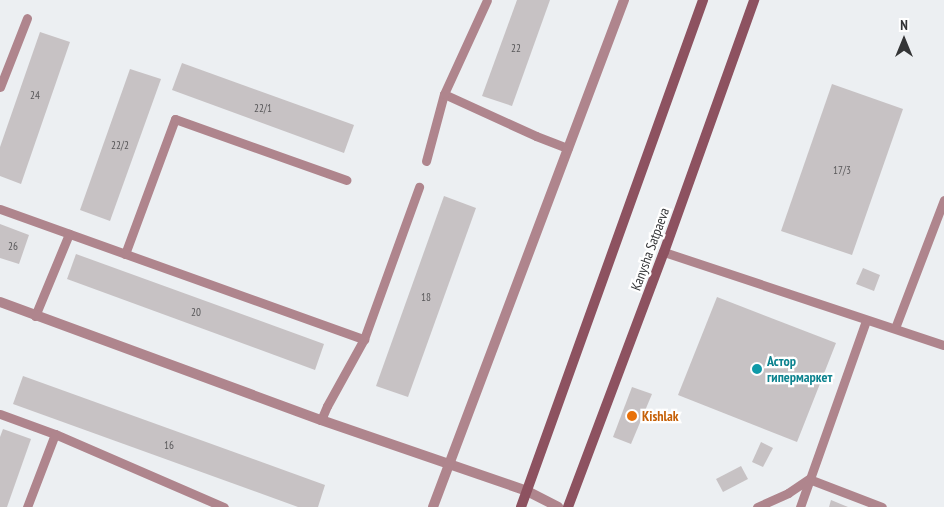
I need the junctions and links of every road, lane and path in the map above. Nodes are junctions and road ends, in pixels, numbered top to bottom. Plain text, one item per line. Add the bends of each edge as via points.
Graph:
1 (487, 0) edge
2 (624, 0) edge
3 (703, 0) edge
4 (754, 0) edge
5 (28, 18) dead end
6 (0, 87) edge
7 (444, 94) junction
8 (568, 148) junction
9 (426, 161) dead end
10 (346, 180) dead end
11 (420, 187) dead end
12 (944, 200) edge
13 (0, 209) edge
14 (69, 234) junction
15 (664, 252) junction
16 (125, 254) junction
17 (0, 302) edge
18 (35, 316) junction
19 (866, 321) junction
20 (895, 328) junction
21 (364, 339) junction
22 (944, 345) edge
23 (0, 414) edge
24 (322, 420) junction
25 (55, 434) junction
26 (449, 464) junction
27 (809, 479) junction
28 (526, 491) junction
29 (27, 507) edge
30 (224, 507) edge
31 (433, 507) edge
32 (521, 507) edge
33 (558, 507) edge
34 (568, 507) edge
35 (757, 507) edge
36 (800, 507) edge
37 (882, 507) edge

1 - 7 lane
2 - 8 street
3 - 28 main road
4 - 15 main road, Kanysha Satpaeva
5 - 6 lane
7 - 8 lane
7 - 9 lane
8 - 26 street
10 - 16 lane via 175,119
11 - 21 lane
12 - 20 lane
13 - 14 lane
14 - 16 lane
14 - 18 lane
15 - 19 lane
15 - 34 main road, Kanysha Satpaeva
16 - 21 lane
17 - 18 street
18 - 24 street
19 - 20 lane
19 - 27 lane
20 - 22 lane
21 - 24 lane via 326,406
23 - 25 lane
24 - 26 street
25 - 29 lane
25 - 30 lane
26 - 28 street
26 - 31 street
27 - 35 lane
27 - 36 lane
27 - 37 lane
28 - 32 main road
28 - 33 street

